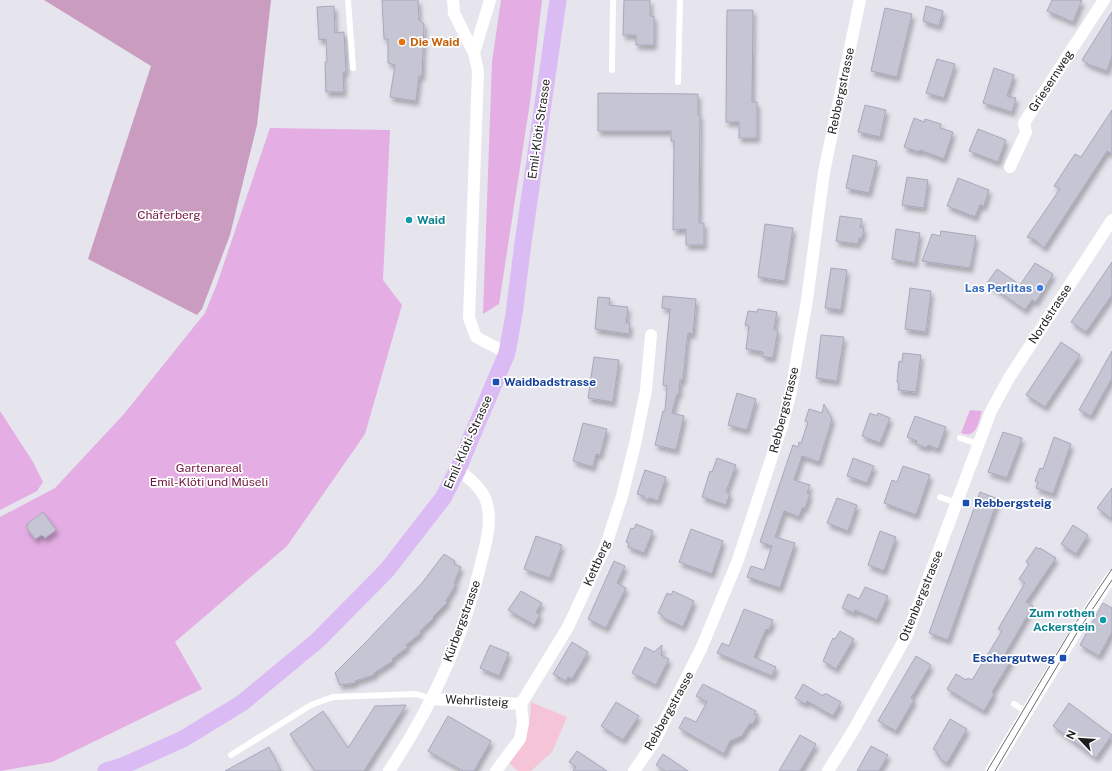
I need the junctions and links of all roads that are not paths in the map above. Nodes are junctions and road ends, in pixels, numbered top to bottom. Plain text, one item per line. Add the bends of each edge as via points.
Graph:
1 (348, 0) edge
2 (453, 0) edge
3 (490, 0) edge
4 (558, 0) edge
5 (613, 0) edge
6 (680, 0) edge
7 (860, 0) edge
8 (1104, 0) edge
9 (474, 53) junction
10 (353, 68) dead end
11 (612, 70) dead end
12 (678, 82) dead end
13 (1010, 167) dead end
14 (1112, 220) edge
15 (651, 335) dead end
16 (507, 353) junction
17 (991, 411) joint
18 (960, 438) dead end
19 (978, 444) junction
20 (458, 469) junction
21 (940, 497) dead end
22 (957, 503) junction
23 (1112, 576) edge
24 (432, 699) junction
25 (521, 704) junction
26 (1014, 704) dead end
27 (1027, 712) junction
28 (231, 755) dead end
29 (106, 771) edge
30 (389, 771) edge
31 (496, 771) edge
32 (634, 771) edge
33 (828, 771) edge
34 (992, 771) edge

1 - 10 lane
2 - 9 street via 454,13
3 - 9 street
4 - 16 street, Emil-Klöti-Strasse
5 - 11 lane
6 - 12 lane
7 - 32 street, Rebbergstrasse via 824,172 807,300 783,423 738,560 701,649 654,742
8 - 13 street, Griesernweg via 1024,123 1026,132
9 - 16 street via 478,71 469,318 476,337
14 - 17 street, Nordstrasse via 1009,378
15 - 25 street, Kettberg via 646,390 635,444 606,545 568,627
16 - 20 street, Emil-Klöti-Strasse
17 - 19 street, Ottenbergstrasse
18 - 19 lane
19 - 22 street, Ottenbergstrasse
20 - 24 street, Kürbergstrasse via 478,488 487,502 489,530 470,604
20 - 29 street, Emil-Klöti-Strasse via 443,498 387,570 318,640 242,703 183,738
21 - 22 lane
22 - 33 street, Ottenbergstrasse via 908,635
23 - 27 street
24 - 25 street, Wehrlisteig
24 - 28 lane via 416,694 333,697 311,705
24 - 30 street, Kürbergstrasse
25 - 31 street via 523,723 520,739
26 - 27 lane
27 - 34 street

